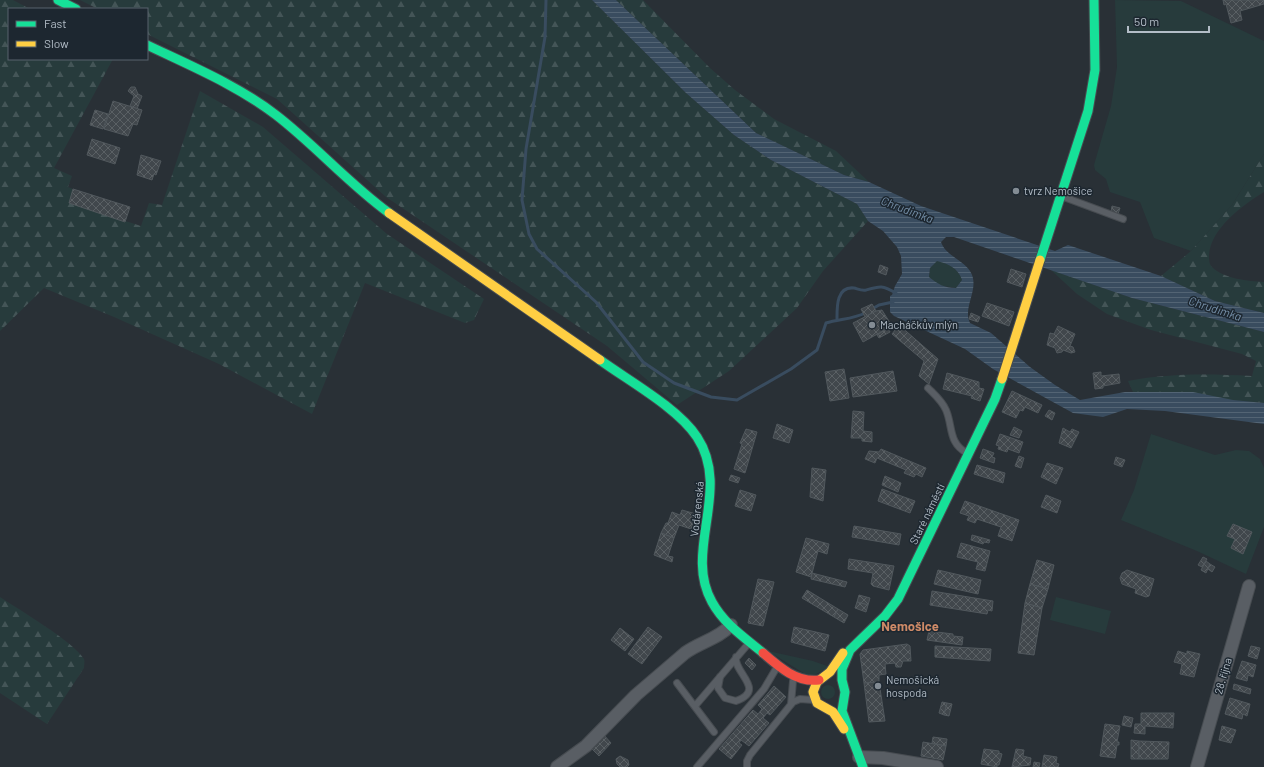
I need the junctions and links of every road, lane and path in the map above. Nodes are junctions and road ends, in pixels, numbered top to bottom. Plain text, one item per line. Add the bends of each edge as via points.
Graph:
1 (58, 0) edge
2 (1094, 0) edge
3 (74, 8) edge
4 (148, 46) edge
5 (1062, 196) junction
6 (1123, 219) dead end
7 (928, 388) dead end
8 (969, 454) junction
9 (1249, 586) dead end
10 (731, 625) junction
11 (862, 638) junction
12 (750, 641) junction
13 (736, 657) junction
14 (778, 666) junction
15 (720, 677) junction
16 (820, 679) junction
17 (794, 681) junction
18 (677, 683) dead end
19 (843, 685) junction
20 (844, 696) junction
21 (818, 703) junction
22 (791, 704) junction
23 (695, 706) junction
24 (714, 732) dead end
25 (859, 757) edge
26 (557, 767) edge
27 (697, 767) edge
28 (747, 767) edge
29 (938, 767) edge
30 (1198, 767) edge

1 - 3 street
2 - 5 street via 1094,84 1087,117
4 - 10 street, Vodárenská via 259,102 384,210 687,424 705,451 712,472 713,486 704,549 705,579 711,601
5 - 6 lane
5 - 8 street, Staré náměstí via 998,391
7 - 8 lane via 946,410 950,433 955,443
8 - 11 street, Staré náměstí via 898,599
9 - 30 street, 28. října
10 - 12 street, Vodárenská
10 - 26 street via 719,636 685,653 636,695 586,746
11 - 16 street, Staré náměstí via 840,655 830,672
11 - 19 street, Staré náměstí via 848,654 842,669
12 - 13 lane
12 - 14 street, Vodárenská
13 - 15 lane
13 - 15 lane via 736,666 748,681 746,695 736,700 725,698 718,688
14 - 16 street, Vodárenská via 802,680 812,682
14 - 17 street, Vodárenská
14 - 27 lane via 764,689
15 - 23 lane
16 - 19 street via 832,677
16 - 21 street, Staré náměstí via 813,690
17 - 21 street, Vodárenská via 810,692
17 - 22 lane
18 - 23 lane
19 - 20 street, Staré náměstí
20 - 21 street via 836,706
20 - 25 street, Staré náměstí via 842,711
21 - 22 lane via 800,699
21 - 25 street via 835,715
22 - 28 lane via 750,755
23 - 24 lane
25 - 29 street via 879,757

